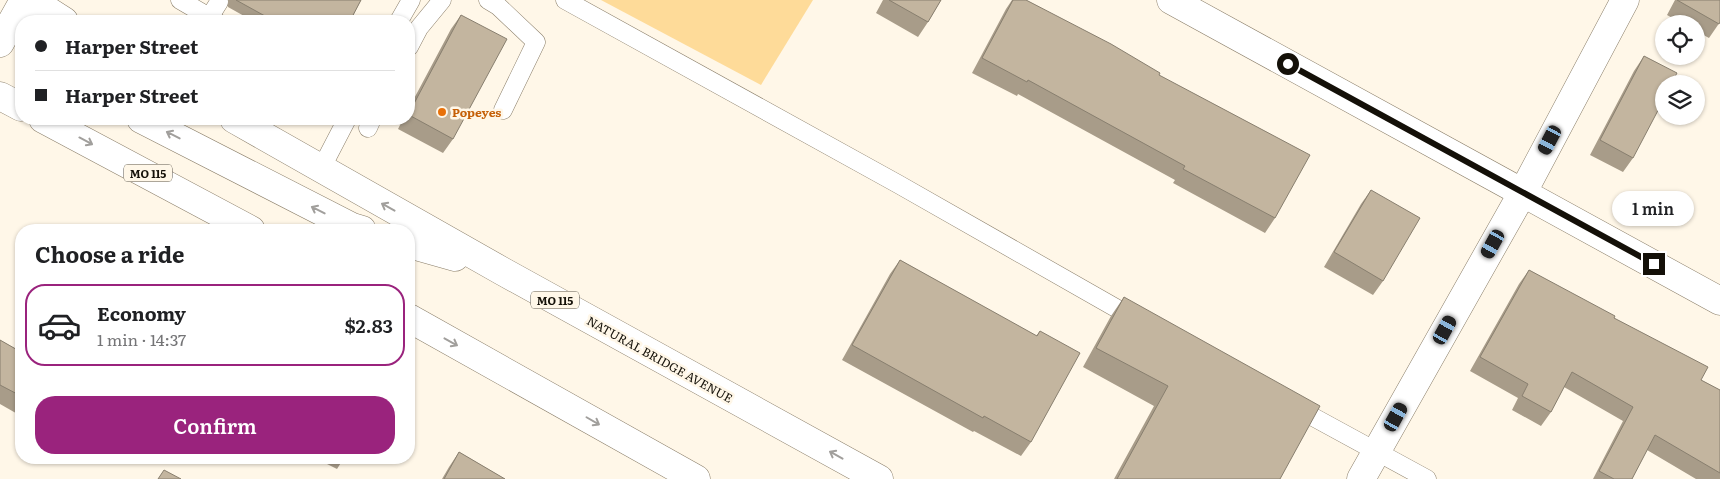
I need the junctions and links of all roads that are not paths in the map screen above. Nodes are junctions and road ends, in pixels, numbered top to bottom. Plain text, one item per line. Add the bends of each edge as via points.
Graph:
1 (11, 0) edge
2 (24, 0) edge
3 (31, 0) edge
4 (180, 0) edge
5 (411, 0) edge
6 (442, 0) edge
7 (488, 0) edge
8 (565, 0) edge
9 (1171, 0) edge
10 (1625, 0) edge
11 (0, 2) edge
12 (219, 2) dead end
13 (16, 15) edge
14 (55, 15) edge
15 (203, 15) edge
16 (213, 15) edge
17 (403, 15) edge
18 (15, 16) edge
19 (415, 36) edge
20 (0, 43) edge
21 (0, 86) edge
22 (15, 87) edge
23 (0, 96) edge
24 (15, 105) edge
25 (503, 110) dead end
26 (54, 125) edge
27 (153, 125) edge
28 (245, 125) edge
29 (344, 125) edge
30 (321, 168) junction
31 (1523, 192) junction
32 (241, 224) edge
33 (346, 224) edge
34 (415, 246) edge
35 (502, 271) junction
36 (1720, 301) edge
37 (415, 321) edge
38 (1153, 328) edge
39 (1280, 398) edge
40 (1376, 452) junction
41 (696, 479) edge
42 (879, 479) edge
43 (1361, 479) edge
44 (1426, 479) edge

1 - 11 main road
2 - 13 main road
3 - 14 main road
4 - 15 lane
5 - 17 lane
6 - 19 lane
7 - 25 lane via 536,42
8 - 38 lane
9 - 31 main road
10 - 31 main road
12 - 16 lane
18 - 20 main road
21 - 22 main road
23 - 24 main road
26 -> 32 main road, MO 115
33 -> 27 main road
28 - 30 main road, NATURAL BRIDGE AVENUE / MO 115
29 - 30 lane
35 -> 30 main road, NATURAL BRIDGE AVENUE / MO 115
31 - 36 main road
31 - 40 main road
34 - 35 main road
42 -> 35 main road, NATURAL BRIDGE AVENUE / MO 115
37 -> 41 main road
39 - 40 lane
40 - 43 main road
40 - 44 lane

